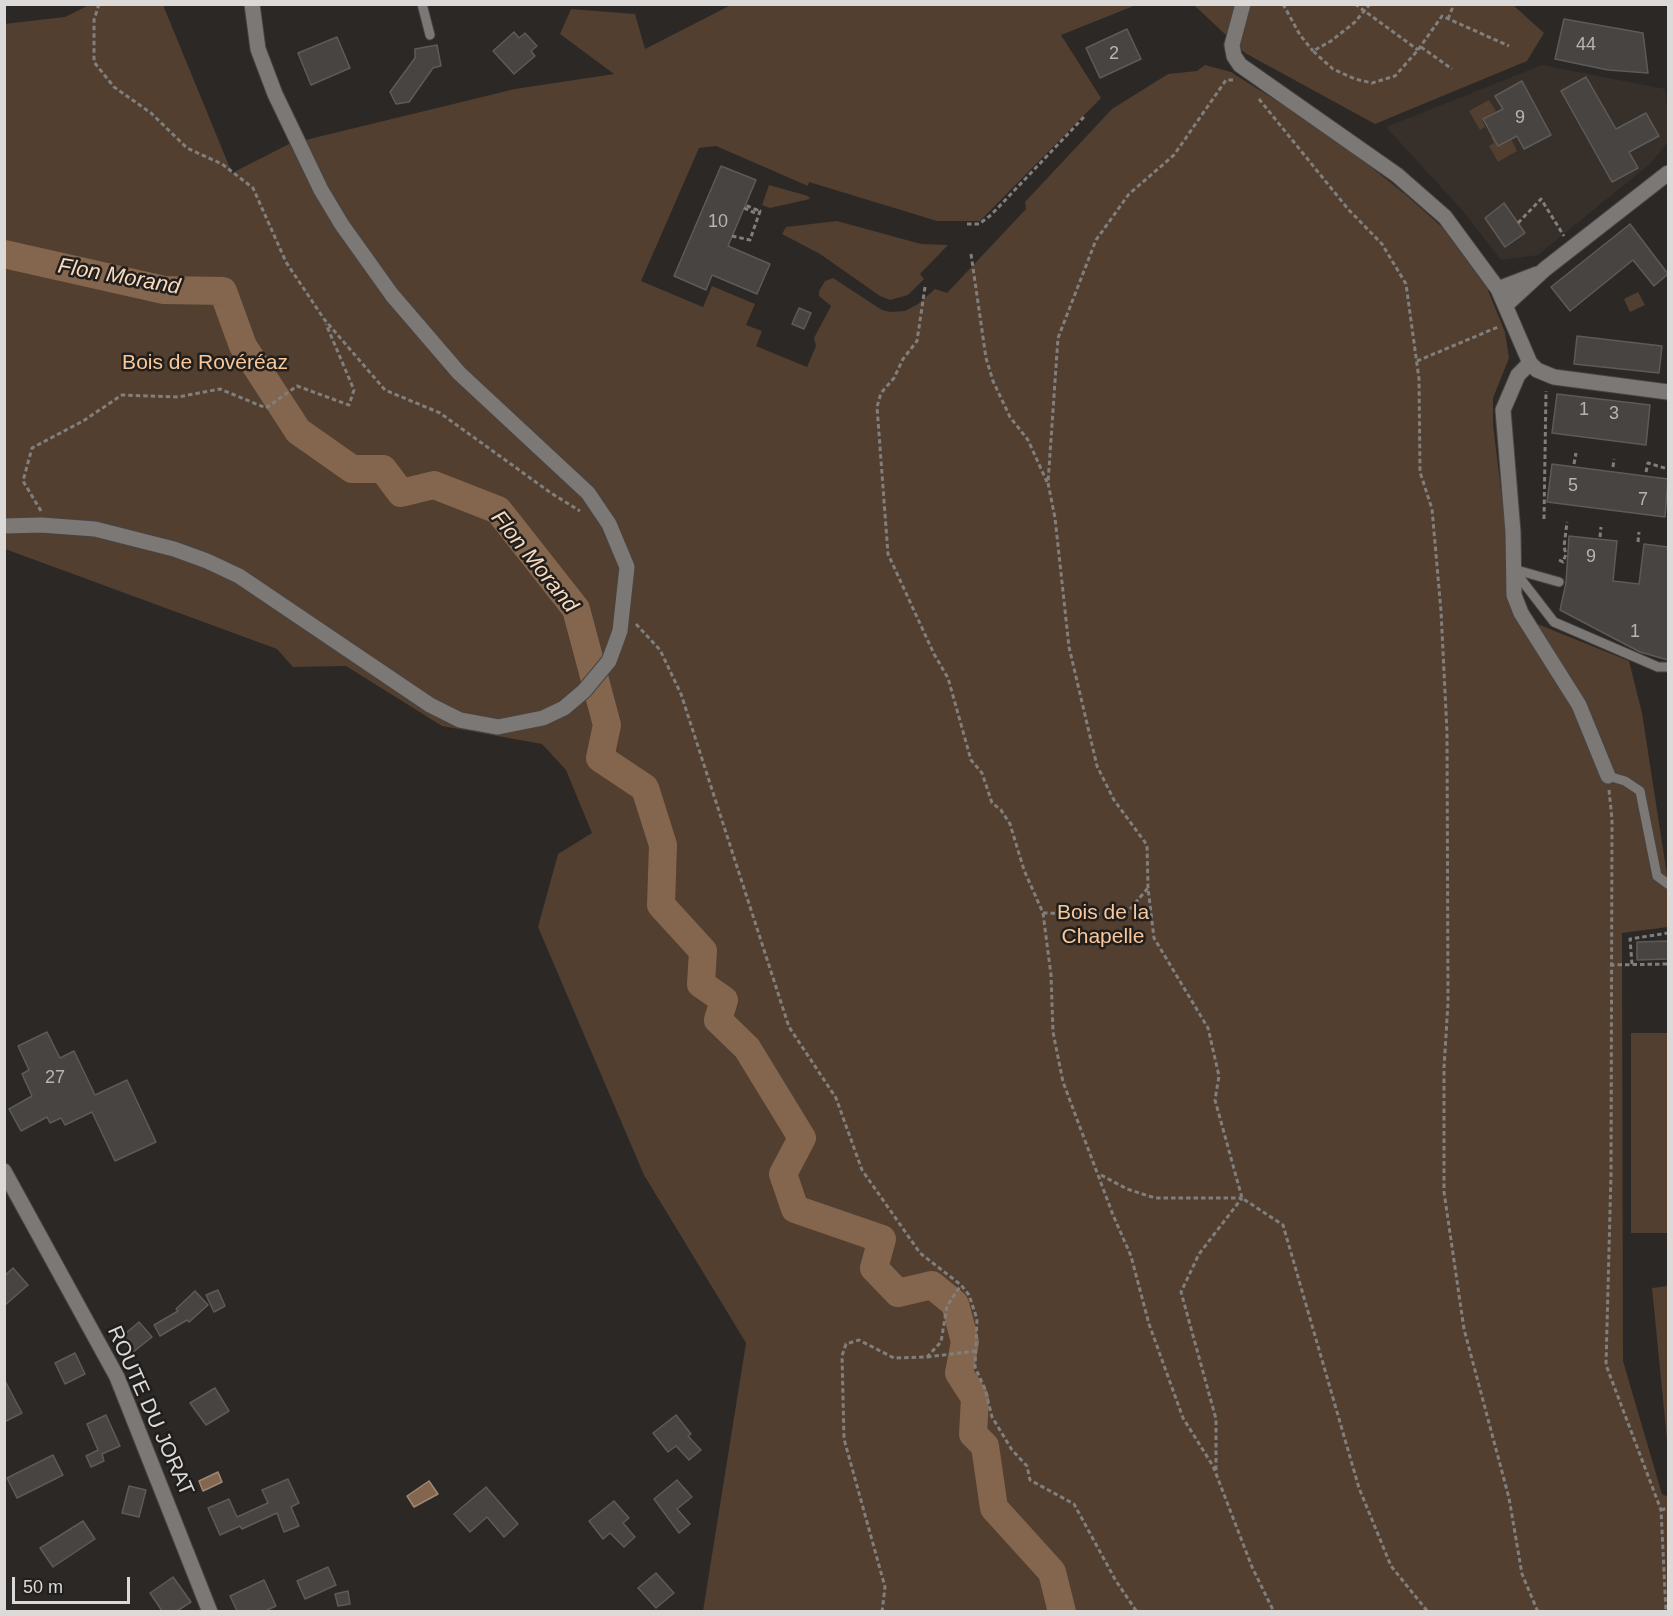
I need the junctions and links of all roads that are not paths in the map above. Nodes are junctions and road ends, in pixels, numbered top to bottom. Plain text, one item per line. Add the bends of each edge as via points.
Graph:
1 (252, 4) edge
2 (422, 4) edge
3 (1244, 4) edge
4 (429, 35) dead end
5 (1668, 173) edge
6 (1541, 272) junction
7 (1498, 289) junction
8 (1507, 303) junction
9 (1530, 363) junction
10 (1668, 392) edge
11 (4, 526) edge
12 (1513, 569) junction
13 (1559, 582) dead end
14 (1668, 667) edge
15 (1608, 776) joint
16 (1668, 884) edge
17 (4, 1171) edge
18 (210, 1611) edge

1 - 11 street via 258,49 321,190 392,295 459,373 588,493 609,524 627,567 624,612 609,661 584,691 564,708 543,718 498,727 460,720 430,705 239,576 174,549 95,529
2 - 4 lane
3 - 7 street via 1232,45 1240,65 1397,175 1445,217
5 - 6 street
6 - 7 street
6 - 8 street
7 - 8 street
8 - 9 street
9 - 10 street via 1554,377
9 - 12 street via 1518,375 1503,410
12 - 13 lane
12 - 14 lane via 1554,622 1658,667
12 - 15 street via 1514,595 1521,613 1579,705
15 - 16 lane via 1640,791 1657,876
17 - 18 street, ROUTE DU JORAT via 117,1377

